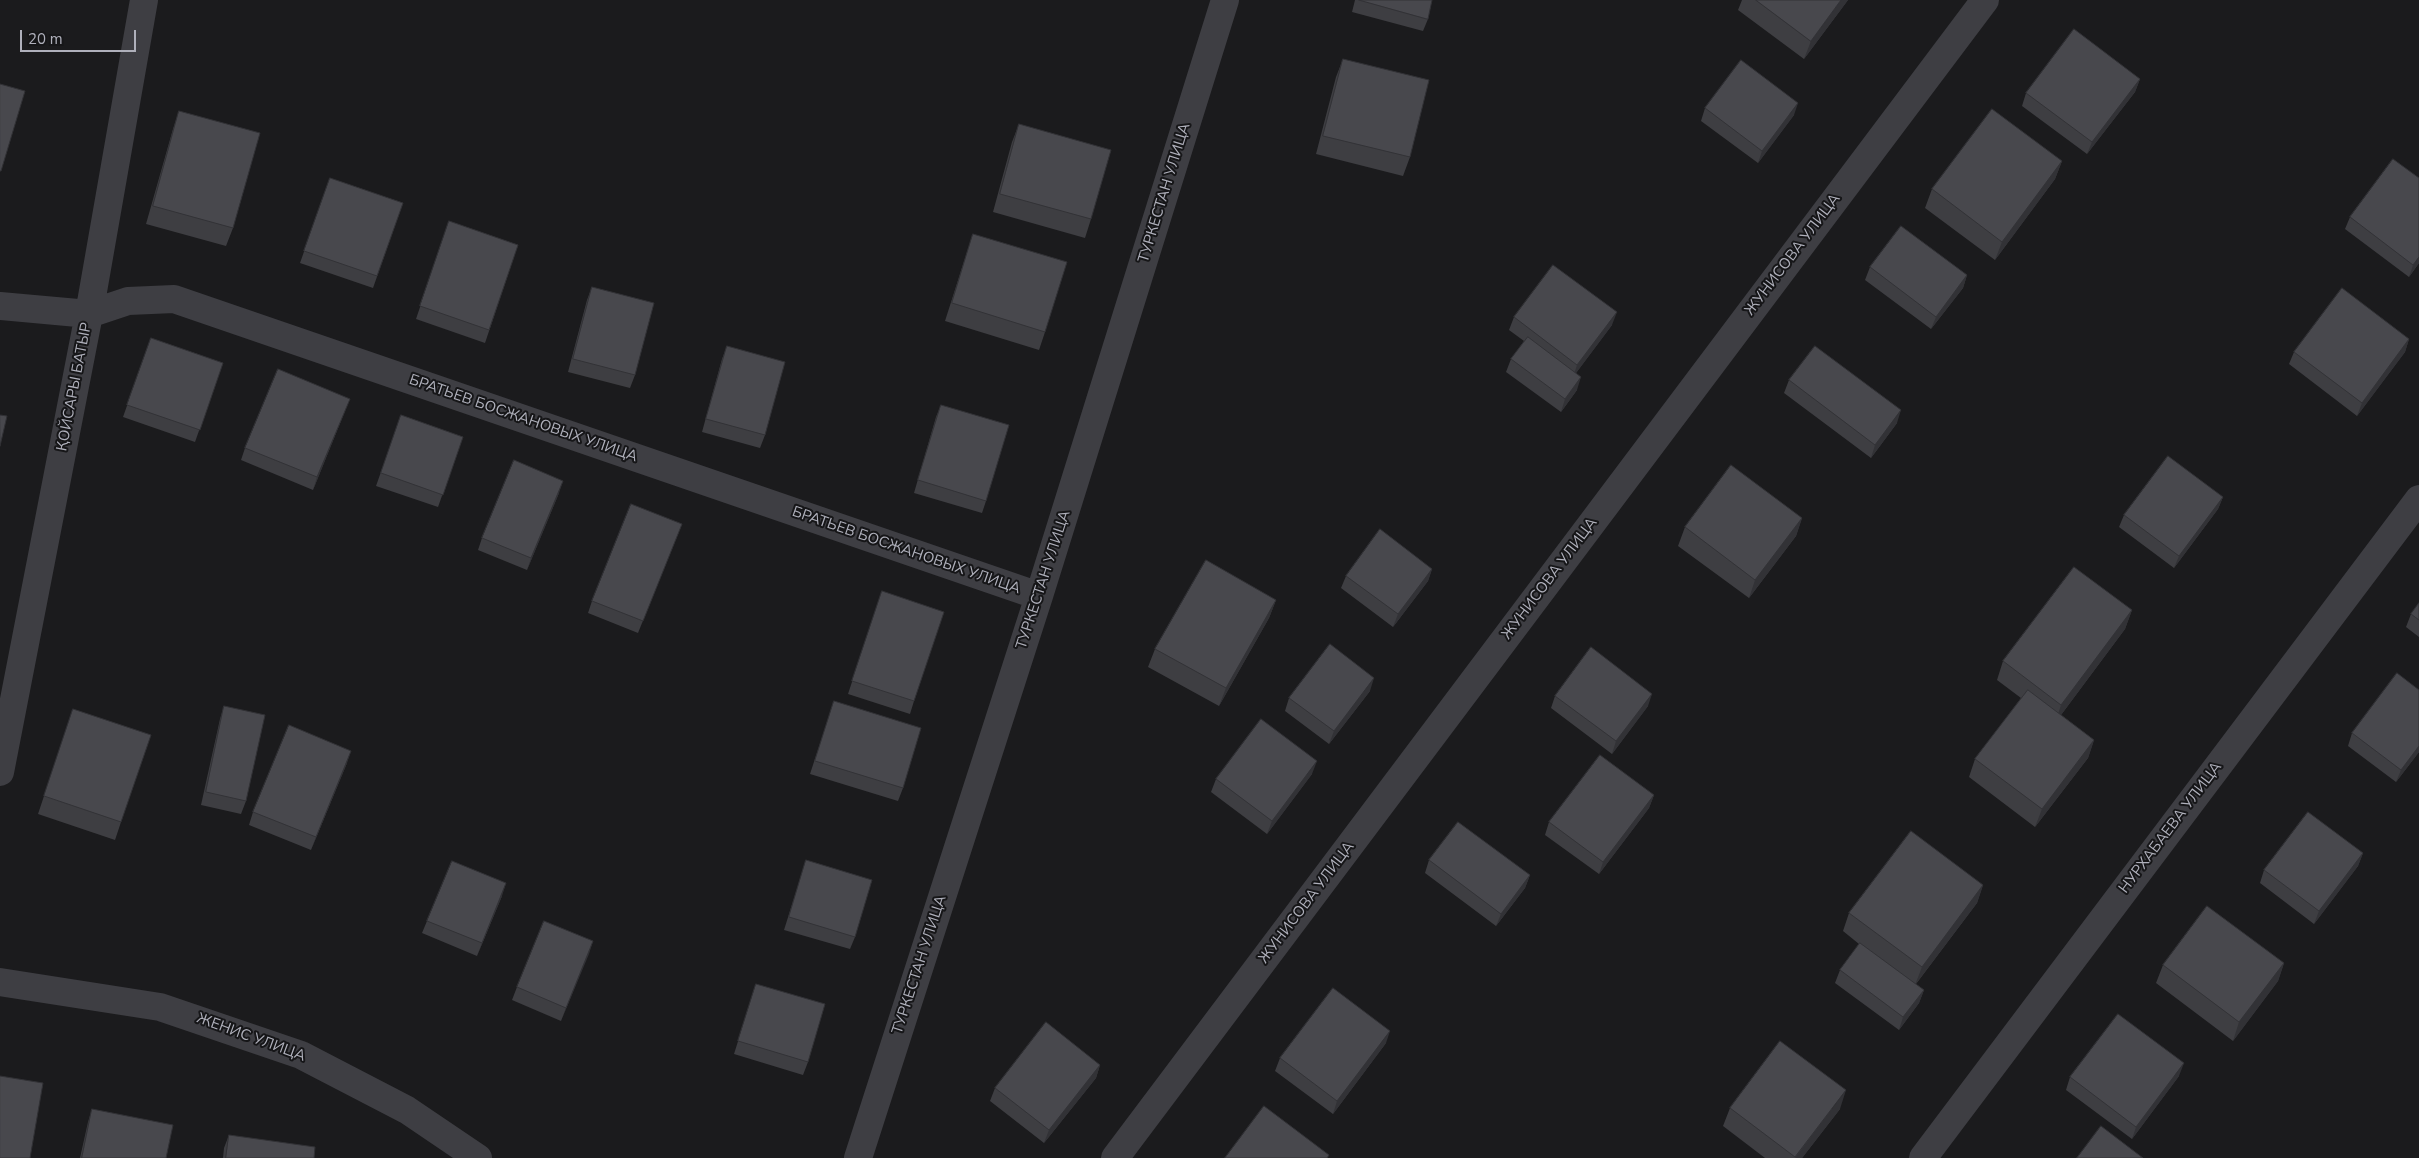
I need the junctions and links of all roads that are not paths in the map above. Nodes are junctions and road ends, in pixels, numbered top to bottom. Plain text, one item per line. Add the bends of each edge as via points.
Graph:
1 (144, 0) edge
2 (1225, 0) edge
3 (1985, 0) edge
4 (0, 306) edge
5 (89, 314) junction
6 (2419, 499) edge
7 (1039, 596) junction
8 (0, 772) edge
9 (0, 982) edge
10 (478, 1158) edge
11 (858, 1158) edge
12 (1115, 1158) edge
13 (1923, 1158) edge

1 - 5 street, ҚОЙСАРЫ БАТЫР
2 - 7 street, ТУРКЕСТАН УЛИЦА
3 - 12 street, ЖУНИСОВА УЛИЦА
4 - 5 street, БРАТЬЕВ БОСЖАНОВЫХ УЛИЦА
5 - 7 street, БРАТЬЕВ БОСЖАНОВЫХ УЛИЦА via 128,301 174,299
5 - 8 street, ҚОЙСАРЫ БАТЫР
6 - 13 street, НУРХАБАЕВА УЛИЦА
7 - 11 street, ТУРКЕСТАН УЛИЦА
9 - 10 street, ЖЕНИС УЛИЦА via 160,1007 301,1055 406,1110

